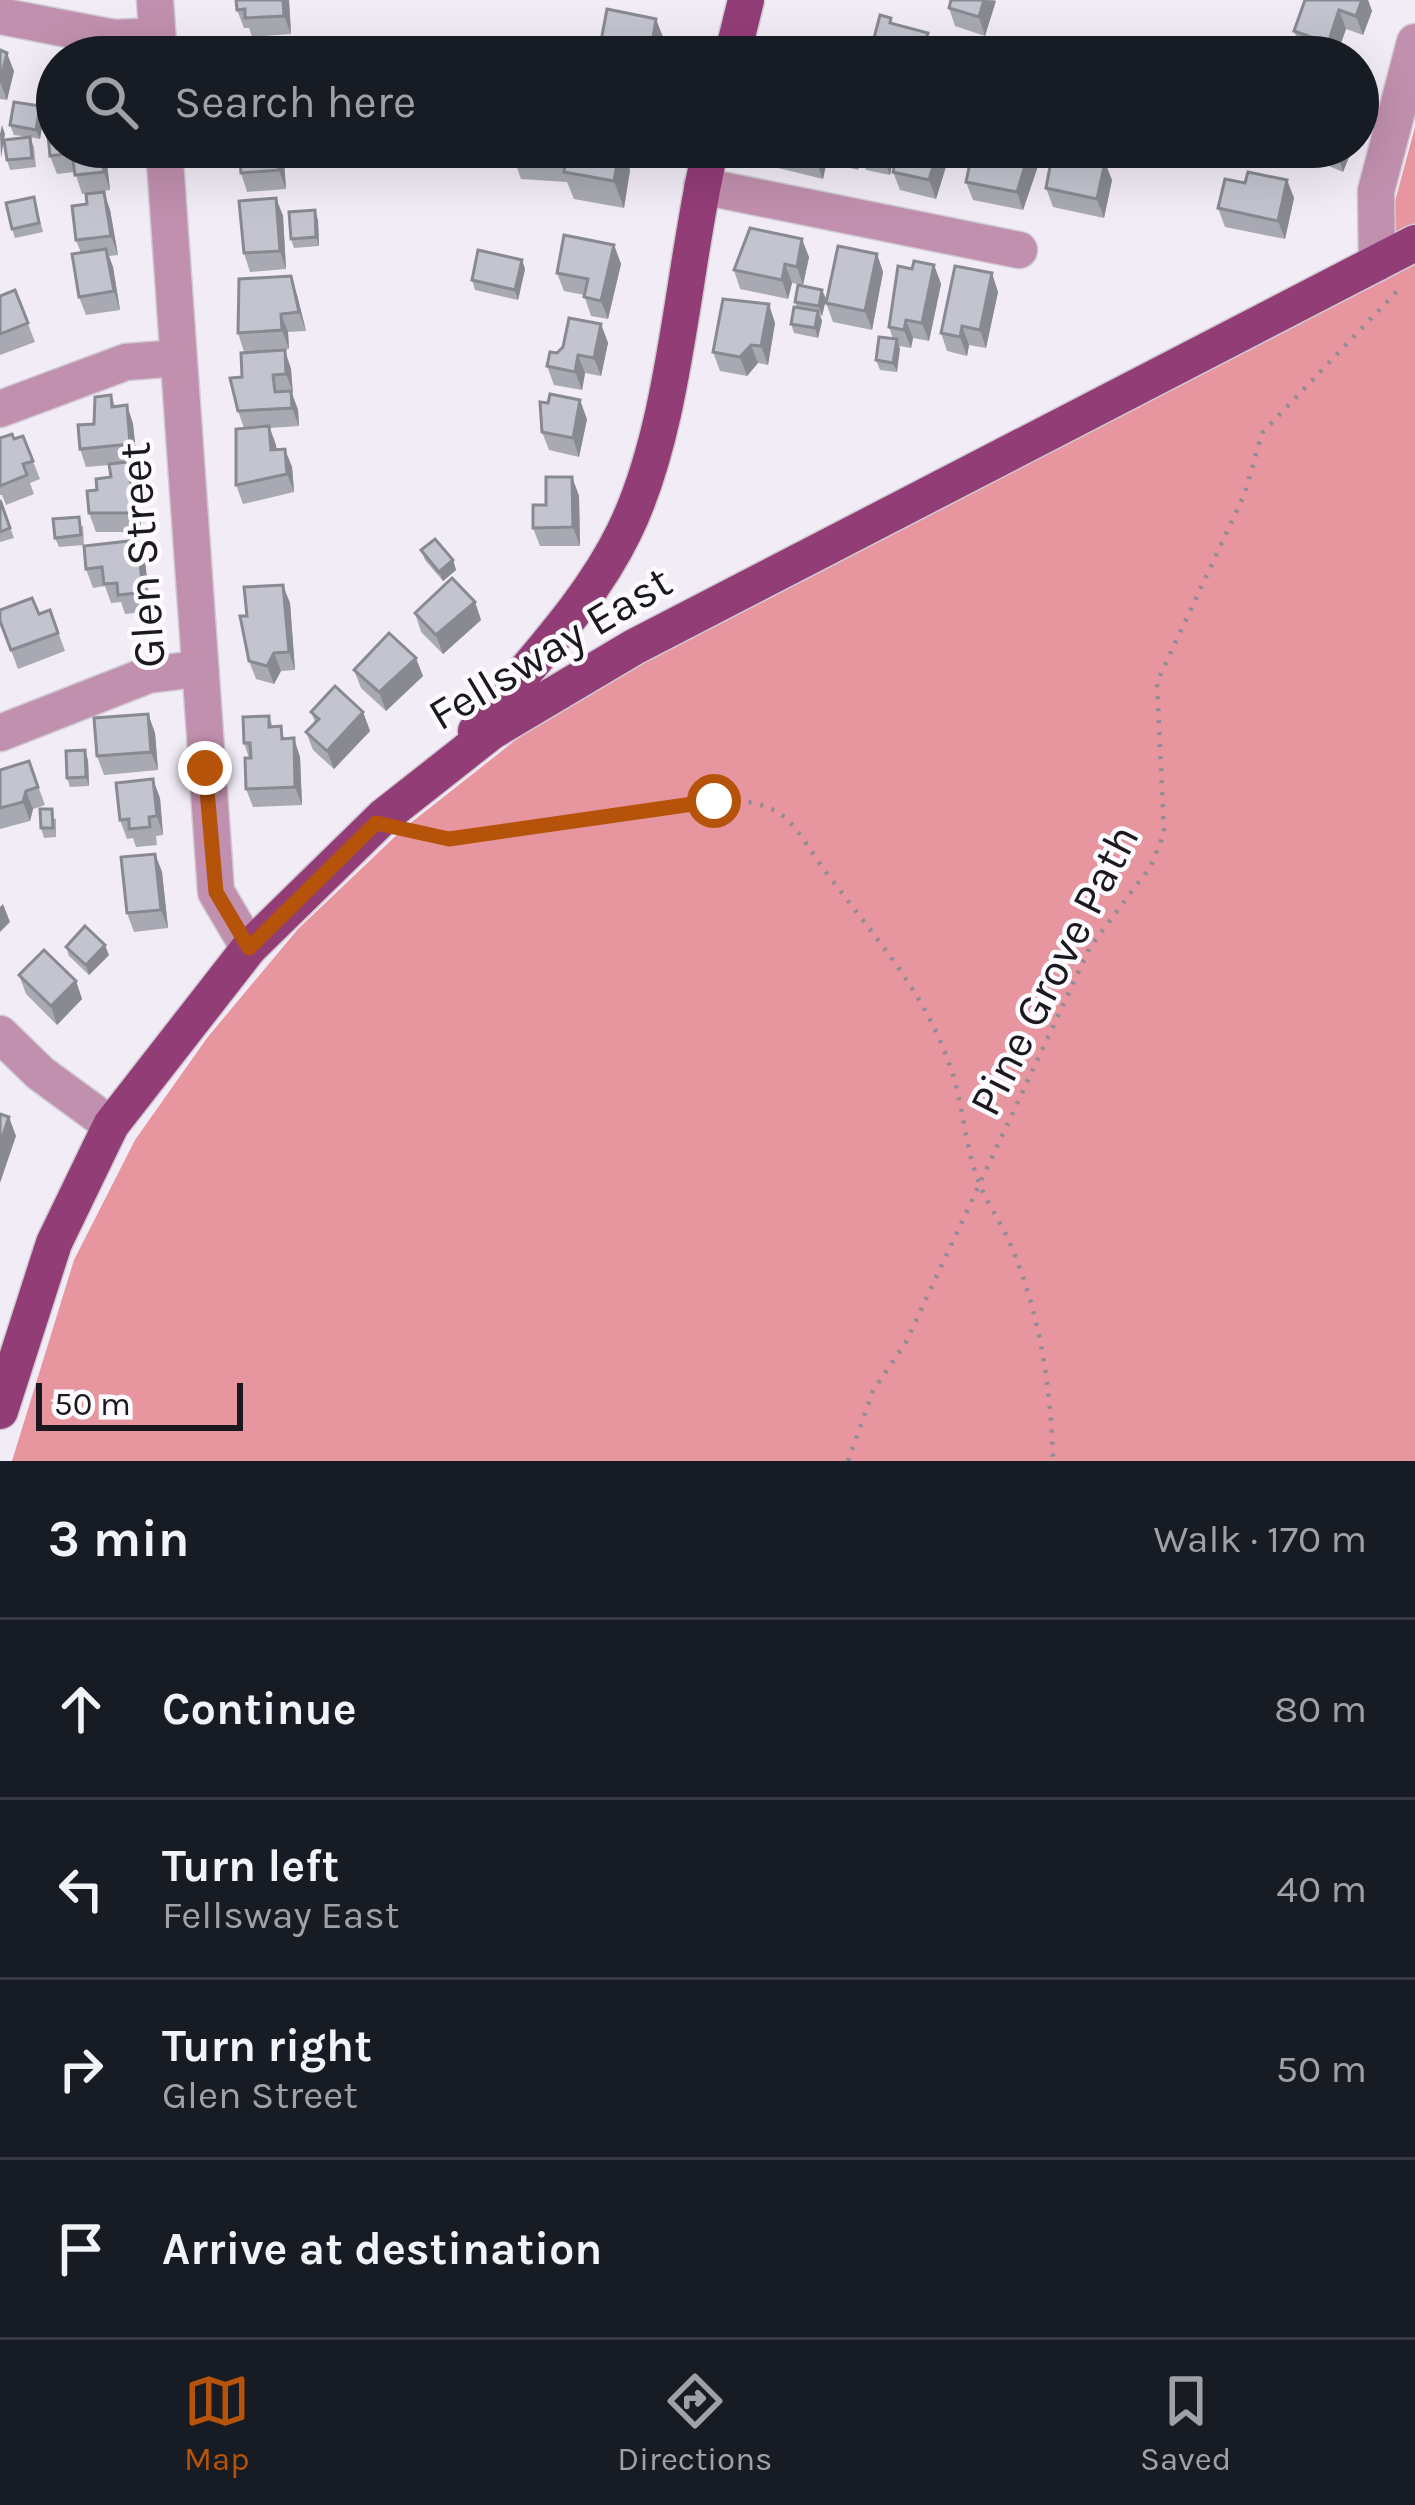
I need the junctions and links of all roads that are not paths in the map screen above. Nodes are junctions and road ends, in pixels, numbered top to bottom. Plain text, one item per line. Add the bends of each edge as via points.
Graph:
1 (746, 0) edge
2 (0, 16) edge
3 (157, 31) edge
4 (104, 36) edge
5 (126, 36) edge
6 (737, 36) edge
7 (1415, 42) edge
8 (165, 168) edge
9 (706, 168) edge
10 (701, 186) junction
11 (1019, 250) dead end
12 (1400, 261) edge
13 (178, 358) junction
14 (0, 410) edge
15 (197, 670) junction
16 (0, 733) edge
17 (455, 758) junction
18 (249, 948) junction
19 (0, 1034) edge
20 (110, 1125) junction
21 (2, 1401) edge

1 - 6 main road
2 - 4 street
3 - 5 street
7 - 12 street via 1376,190
8 - 13 street, Glen Street
9 - 10 main road
10 - 11 street
10 - 17 main road via 654,442 626,528 589,591
12 - 17 main road, Fellsway East via 634,646
13 - 14 street via 126,362
13 - 15 street, Glen Street
15 - 16 street via 148,675
15 - 18 street, Glen Street via 216,892
17 - 18 main road, Fellsway East
18 - 20 main road, Fellsway East
19 - 20 street
20 - 21 main road, Fellsway East via 54,1243

